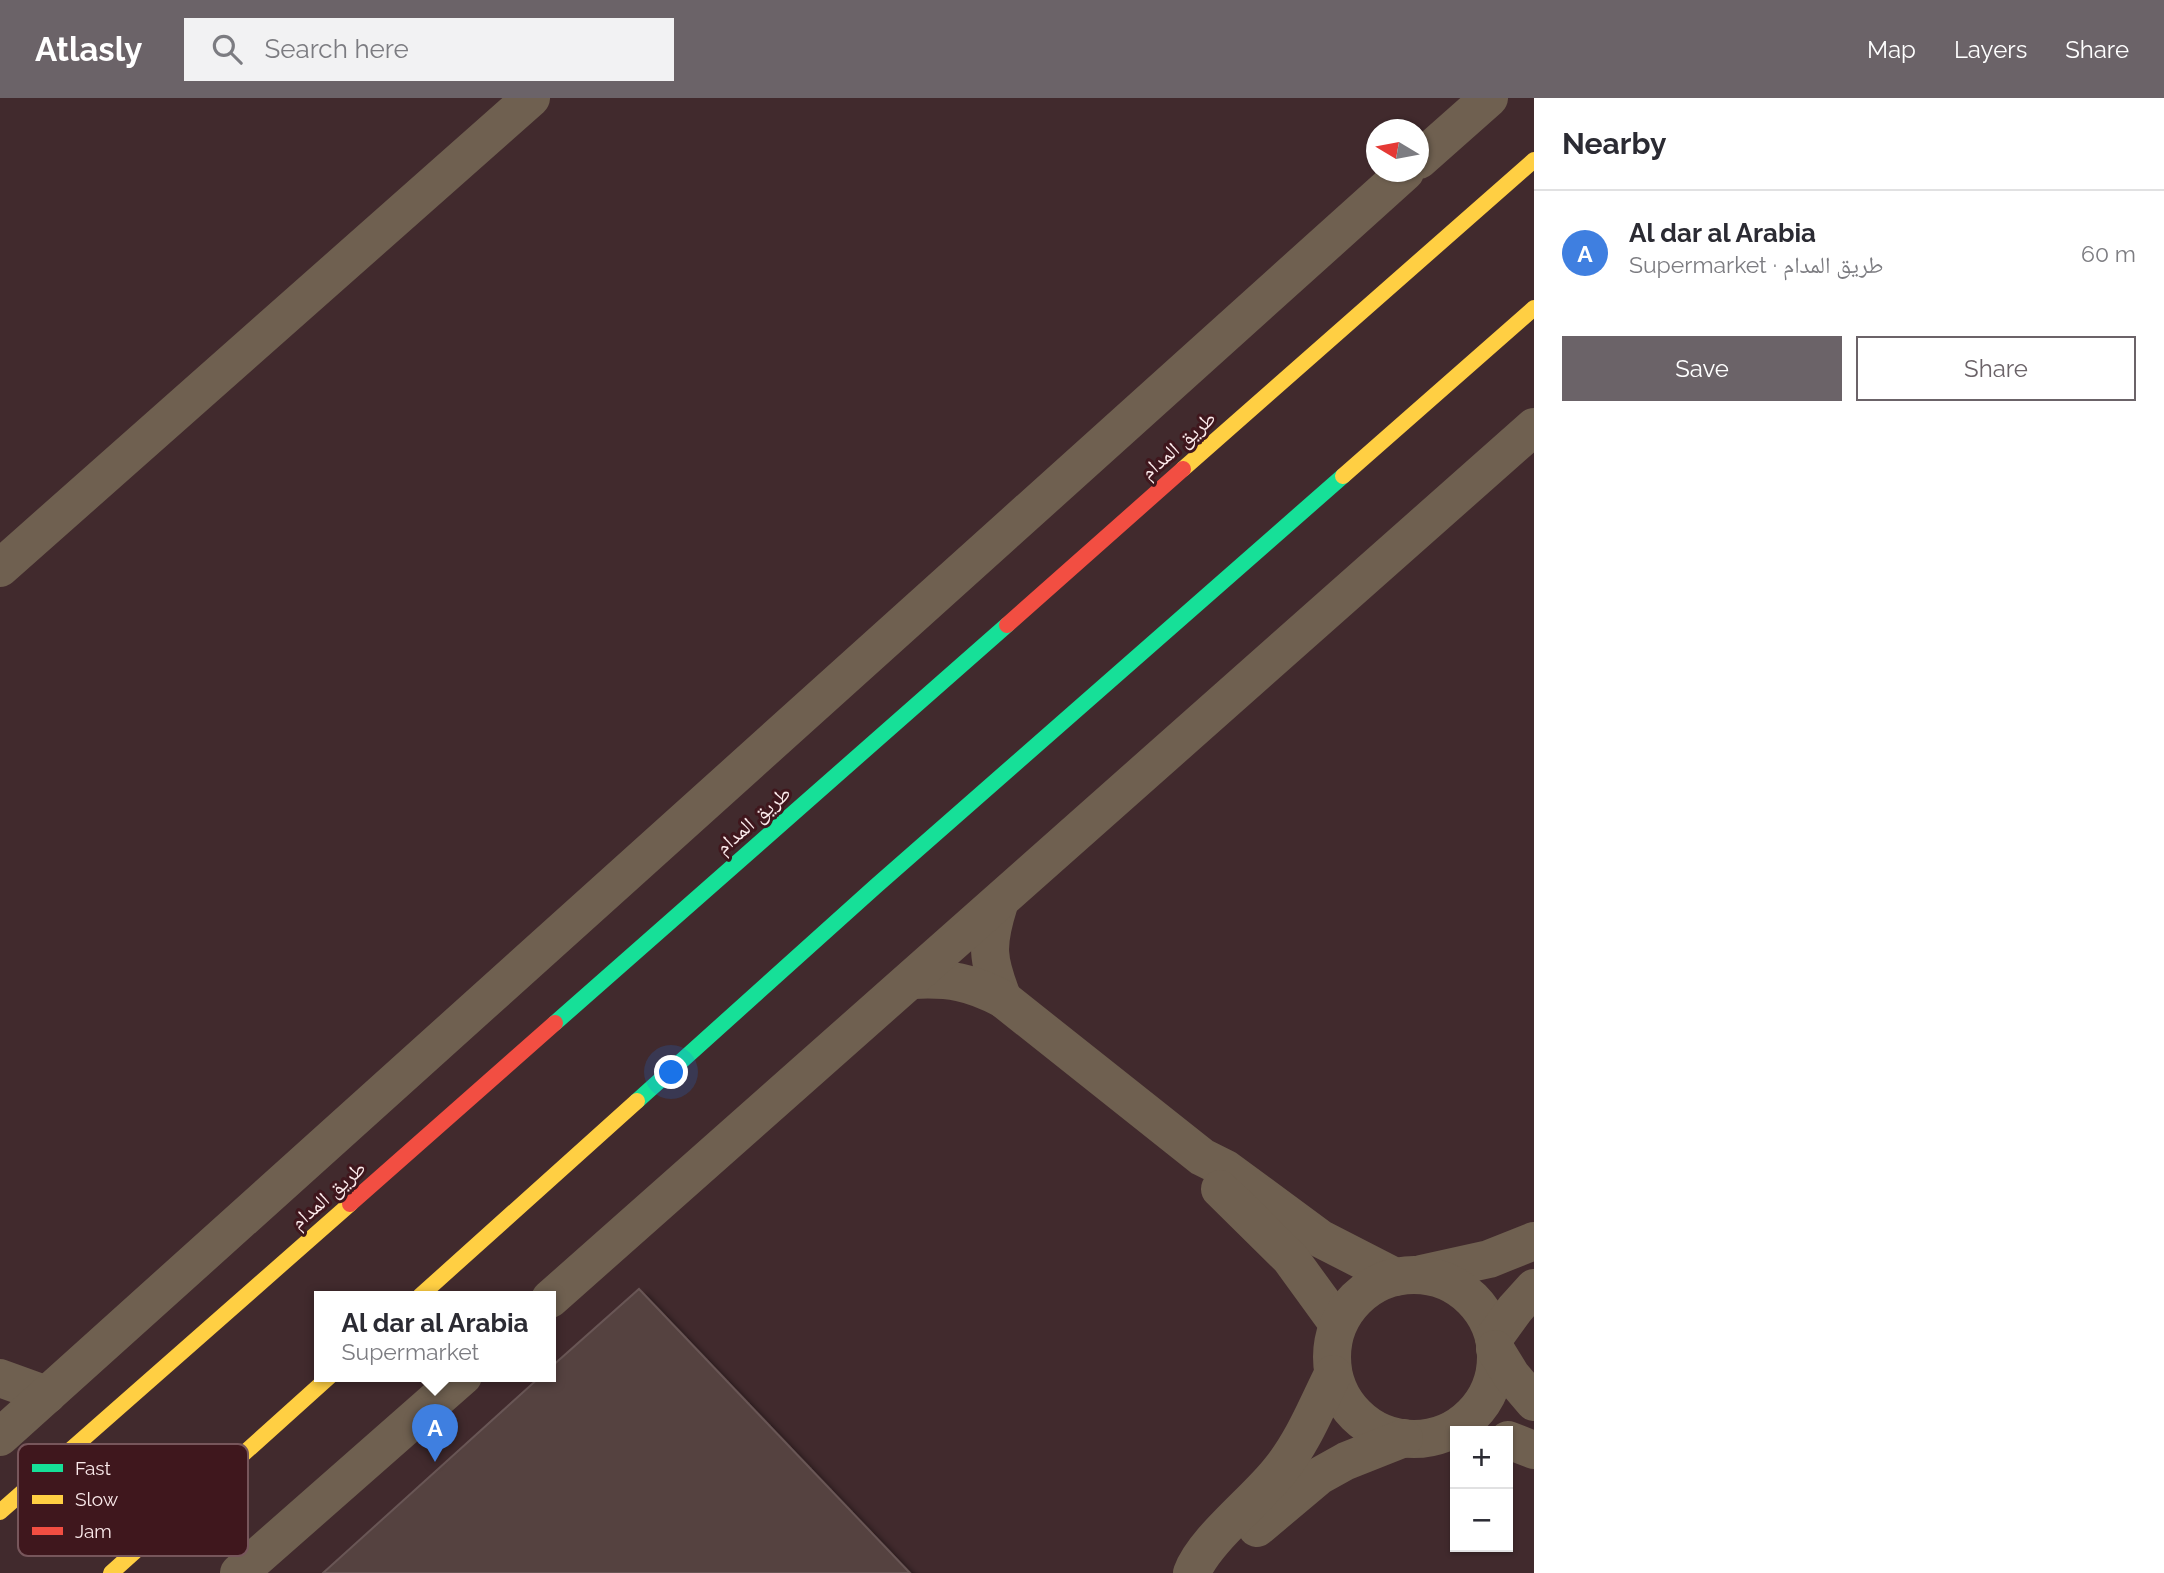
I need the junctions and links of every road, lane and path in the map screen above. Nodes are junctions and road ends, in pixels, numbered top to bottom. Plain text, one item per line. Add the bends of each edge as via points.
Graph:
1 (531, 98) edge
2 (1489, 98) edge
3 (1429, 151) edge
4 (1534, 160) edge
5 (1394, 182) edge
6 (1534, 308) edge
7 (1534, 427) edge
8 (0, 568) edge
9 (999, 904) junction
10 (913, 980) junction
11 (1003, 999) junction
12 (1202, 1157) junction
13 (1534, 1241) edge
14 (1408, 1275) junction
15 (1534, 1288) edge
16 (426, 1291) edge
17 (556, 1295) edge
18 (1338, 1324) junction
19 (1494, 1344) junction
20 (1334, 1374) junction
21 (0, 1378) edge
22 (323, 1382) edge
23 (456, 1382) edge
24 (47, 1395) junction
25 (1534, 1402) edge
26 (1467, 1426) edge
27 (1450, 1433) edge
28 (0, 1437) edge
29 (1404, 1438) junction
30 (1513, 1442) edge
31 (77, 1444) edge
32 (248, 1450) edge
33 (1534, 1450) edge
34 (18, 1496) edge
35 (0, 1512) edge
36 (130, 1556) edge
37 (111, 1573) edge
38 (239, 1573) edge
39 (1192, 1573) edge
40 (1206, 1573) edge

1 - 8 street
2 - 3 street
4 - 31 highway, طريق المدام
5 - 24 street
6 - 16 highway
7 - 9 street
9 - 10 street
9 - 11 street via 989,935 991,968
10 - 11 street via 964,982
10 - 17 street
11 - 12 street
12 - 14 street via 1226,1169 1321,1239
12 - 18 street via 1214,1183 1290,1258
13 - 14 street via 1489,1259
14 - 18 street via 1372,1286
14 - 19 street via 1446,1281 1467,1294 1484,1314
15 - 19 street
18 - 20 street via 1332,1349
19 - 25 street via 1511,1375
19 - 26 street via 1494,1373
20 - 29 street via 1342,1398 1358,1418 1380,1432
20 - 39 street via 1283,1467 1202,1554
21 - 24 street
22 - 32 highway
23 - 38 street
24 - 28 street
27 - 29 street
29 - 40 street via 1319,1476
30 - 33 street
34 - 35 highway, طريق المدام
36 - 37 highway

